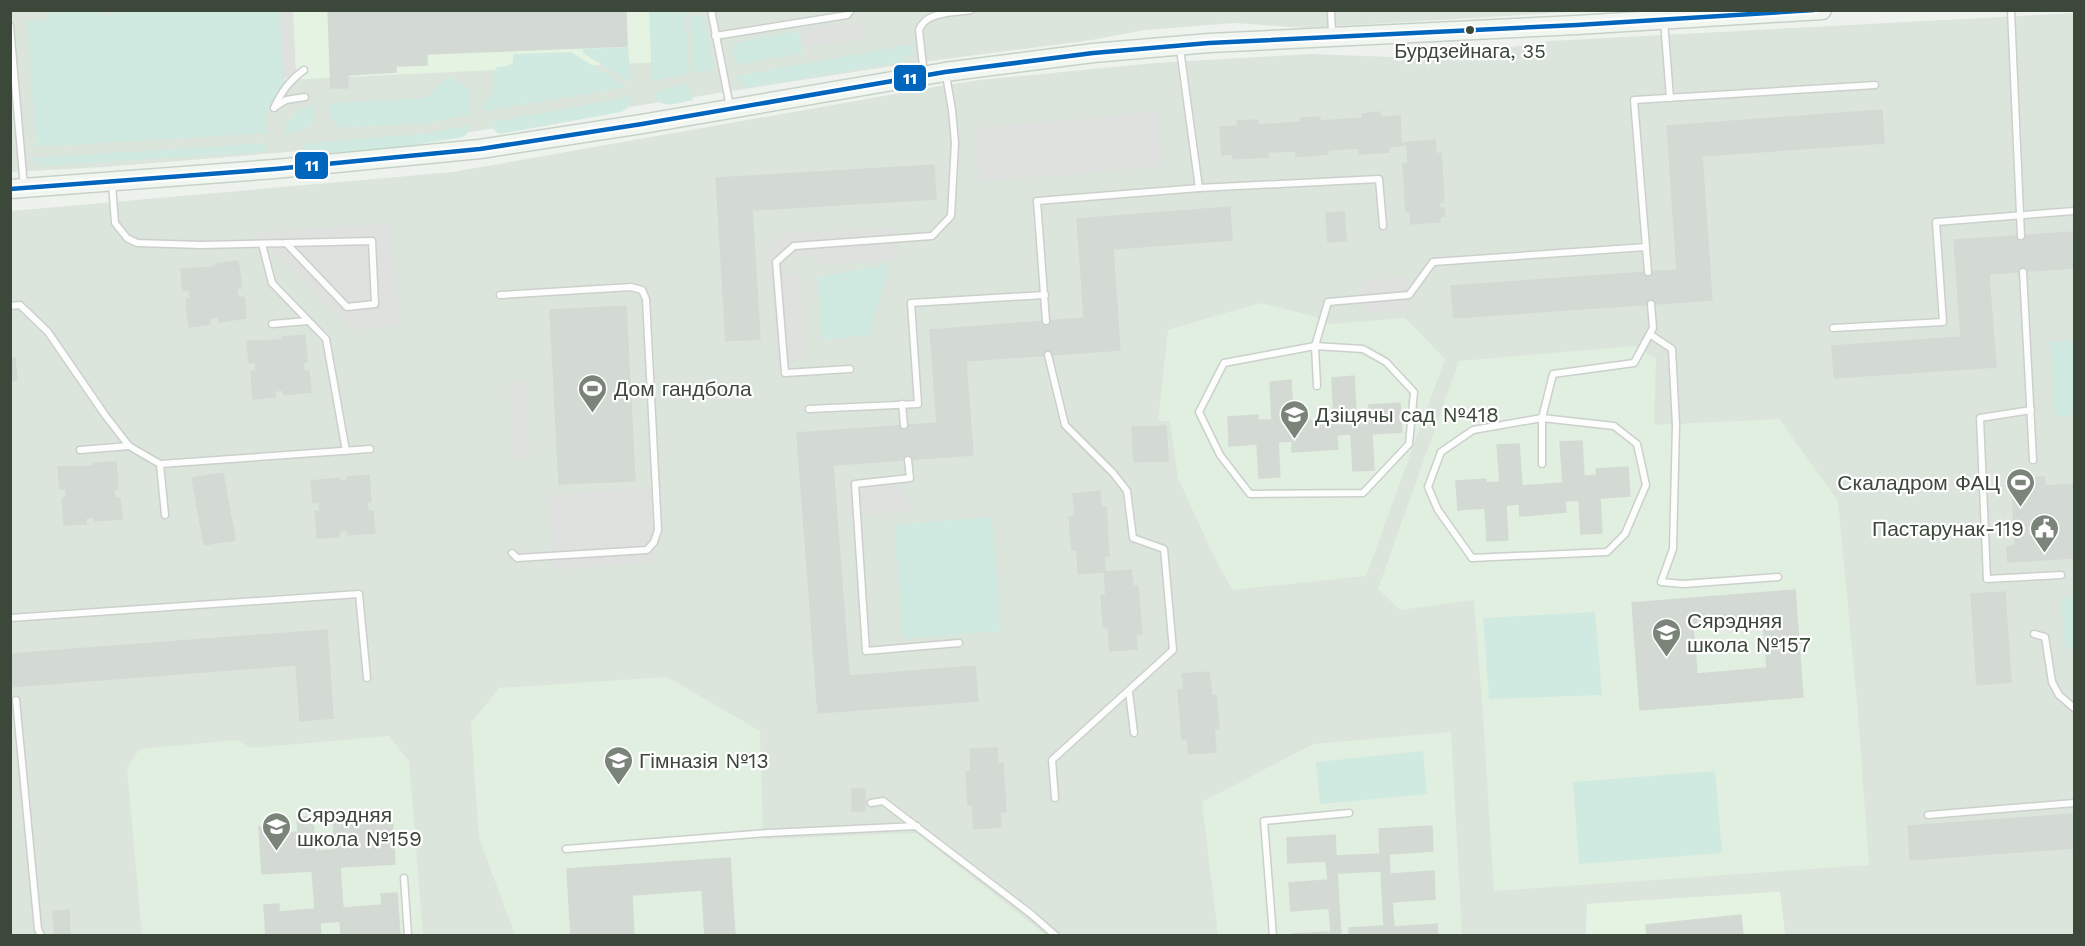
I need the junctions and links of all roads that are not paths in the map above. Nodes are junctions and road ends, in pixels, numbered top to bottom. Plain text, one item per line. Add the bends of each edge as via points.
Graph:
1 (711, 10) edge
2 (851, 10) edge
3 (970, 10) edge
4 (1331, 10) edge
5 (1822, 10) edge
6 (2011, 10) edge
7 (1664, 21) junction
8 (10, 26) edge
9 (715, 36) junction
10 (1333, 38) junction
11 (11, 39) edge
12 (1179, 45) junction
13 (12, 57) edge
14 (304, 70) dead end
15 (945, 72) junction
16 (924, 75) junction
17 (1875, 85) dead end
18 (305, 97) dead end
19 (1670, 98) junction
20 (731, 109) junction
21 (18, 112) junction
22 (10, 113) edge
23 (112, 181) junction
24 (17, 188) edge
25 (1199, 188) junction
26 (2074, 211) edge
27 (2020, 216) junction
28 (1383, 226) dead end
29 (2021, 236) dead end
30 (286, 243) junction
31 (262, 244) junction
32 (1646, 247) junction
33 (1648, 272) dead end
34 (2023, 272) dead end
35 (500, 295) dead end
36 (1045, 295) junction
37 (1651, 304) dead end
38 (10, 306) edge
39 (308, 321) junction
40 (1046, 321) dead end
41 (272, 324) dead end
42 (1833, 328) dead end
43 (1651, 335) junction
44 (1315, 346) junction
45 (1048, 355) dead end
46 (850, 369) dead end
47 (1317, 386) dead end
48 (902, 404) junction
49 (809, 409) dead end
50 (2031, 410) junction
51 (1542, 418) junction
52 (904, 425) dead end
53 (129, 446) junction
54 (370, 449) dead end
55 (80, 450) dead end
56 (346, 452) junction
57 (908, 460) dead end
58 (2033, 460) dead end
59 (160, 464) junction
60 (1542, 464) dead end
61 (165, 515) dead end
62 (512, 553) dead end
63 (2061, 575) dead end
64 (1778, 577) dead end
65 (10, 618) edge
66 (2034, 634) dead end
67 (958, 643) dead end
68 (367, 678) dead end
69 (1129, 692) junction
70 (16, 700) dead end
71 (2074, 708) edge
72 (1134, 734) dead end
73 (1055, 798) dead end
74 (871, 803) dead end
75 (2074, 803) edge
76 (1349, 813) dead end
77 (1928, 815) dead end
78 (917, 826) junction
79 (566, 849) dead end
80 (404, 878) dead end
81 (41, 936) edge
82 (408, 936) edge
83 (1056, 936) edge
84 (1273, 936) edge

1 - 9 lane
2 - 9 lane via 847,15
3 - 16 lane via 926,18 921,23
4 - 10 lane
5 - 7 street
6 - 27 lane
7 - 10 street via 1577,22
7 - 19 lane
8 - 11 lane
9 - 20 lane
10 - 12 street
11 - 13 lane
12 - 15 street
12 - 25 lane
13 - 21 lane
14 - 18 lane via 290,80 274,108 286,100
15 - 16 street
15 - 46 lane via 954,143 951,216 932,236 794,246 776,262 785,373
16 - 20 street
17 - 19 lane
19 - 32 lane via 1634,100
20 - 23 street via 480,149
21 - 22 lane
21 - 24 lane
23 - 24 street
23 - 31 lane via 115,224 131,241
25 - 28 lane via 1378,179
25 - 36 lane via 1037,201
26 - 27 lane
27 - 29 lane
27 - 42 lane via 1936,222 1943,322
30 - 30 lane via 372,241 375,304 347,307
30 - 31 lane
31 - 39 lane via 272,283
32 - 33 lane
32 - 44 lane via 1433,262 1409,295 1328,302
34 - 50 lane
35 - 62 lane via 642,290 646,299 655,462 658,530 646,550 517,558
36 - 40 lane
36 - 48 lane via 911,303 918,404
37 - 43 lane
38 - 53 lane via 20,305 48,332
39 - 41 lane
39 - 56 lane via 326,339
43 - 51 lane via 1634,363 1552,374
43 - 64 lane via 1672,349 1676,425 1673,549 1661,582
44 - 44 lane via 1363,349 1386,362 1414,392 1409,444 1363,493 1250,494 1220,455 1199,412 1224,363
44 - 47 lane
45 - 69 lane via 1065,425 1127,491 1133,538 1164,549 1173,650
48 - 49 lane
48 - 52 lane
50 - 58 lane
50 - 63 lane via 1980,418 1987,579
51 - 51 lane via 1473,430 1441,452 1428,487 1437,510 1472,558 1607,552 1625,534 1646,485 1637,444 1614,426
51 - 60 lane
53 - 55 lane
53 - 59 lane
54 - 56 lane
56 - 59 lane
57 - 67 lane via 909,478 855,483 866,651
59 - 61 lane
65 - 68 lane via 359,594
66 - 71 lane via 2045,637 2052,682 2059,695
69 - 72 lane
69 - 73 lane via 1052,760
70 - 81 lane
74 - 78 lane via 883,801
75 - 77 lane
76 - 84 lane via 1264,821
78 - 79 lane
78 - 83 lane
80 - 82 lane

